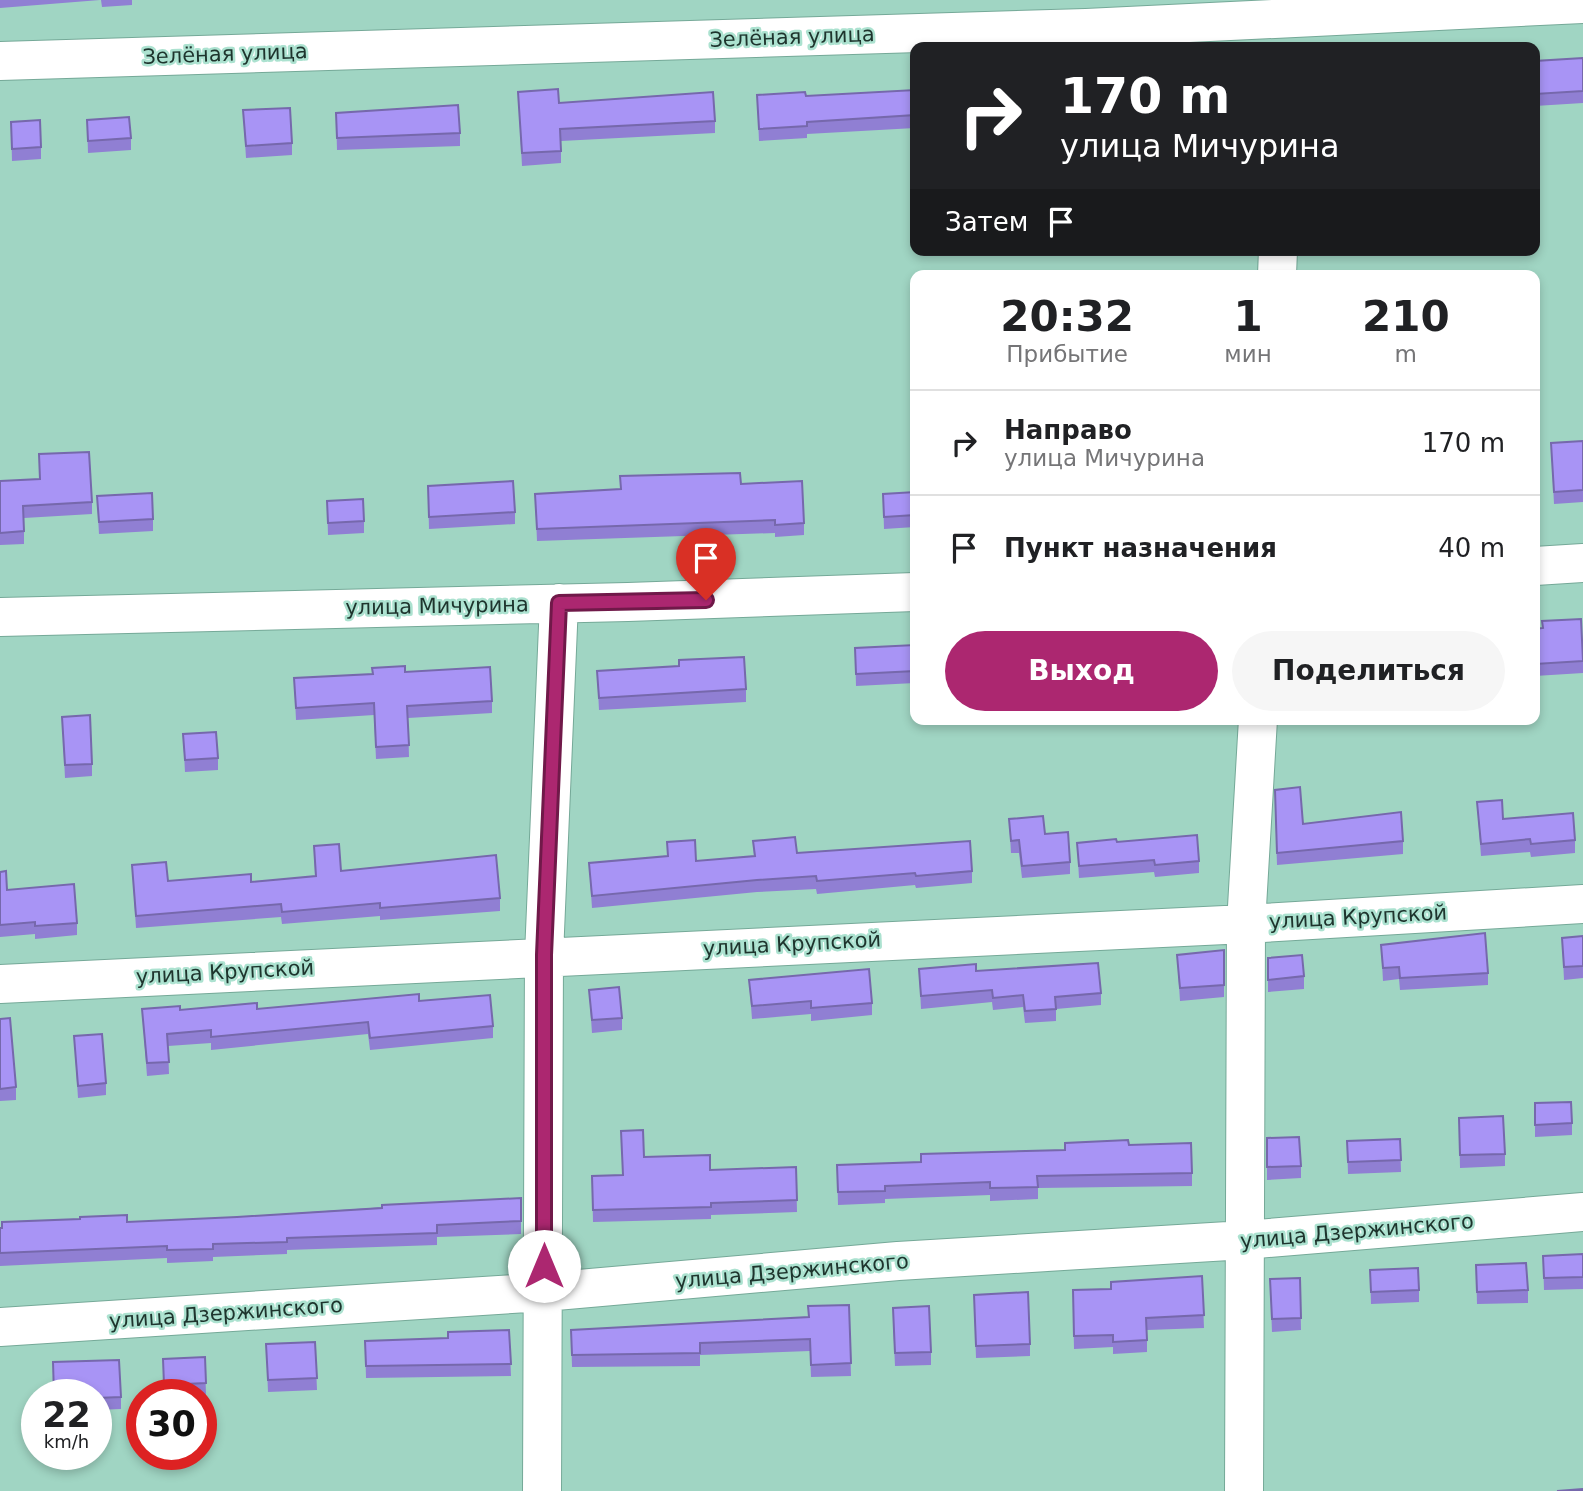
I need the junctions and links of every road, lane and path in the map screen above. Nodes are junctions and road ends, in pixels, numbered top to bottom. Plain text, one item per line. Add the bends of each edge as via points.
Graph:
1 (1583, 4) edge
2 (1286, 34) edge
3 (0, 61) edge
4 (1583, 563) edge
5 (1540, 566) edge
6 (910, 592) edge
7 (559, 603) junction
8 (0, 617) edge
9 (1258, 725) edge
10 (1583, 904) edge
11 (1246, 924) junction
12 (544, 955) junction
13 (0, 984) edge
14 (1583, 1212) edge
15 (1245, 1240) junction
16 (544, 1292) junction
17 (0, 1328) edge
18 (542, 1491) edge
19 (1244, 1491) edge

1 - 2 street, Зелёная улица
2 - 3 street, Зелёная улица
4 - 5 street
6 - 7 street, улица Мичурина
7 - 8 street, улица Мичурина
7 - 12 street
9 - 11 street
10 - 11 street, улица Крупской
11 - 12 street, улица Крупской
11 - 15 street
12 - 13 street, улица Крупской
12 - 16 street
14 - 15 street, улица Дзержинского
15 - 16 street, улица Дзержинского via 898,1261
15 - 19 street
16 - 17 street, улица Дзержинского
16 - 18 street

